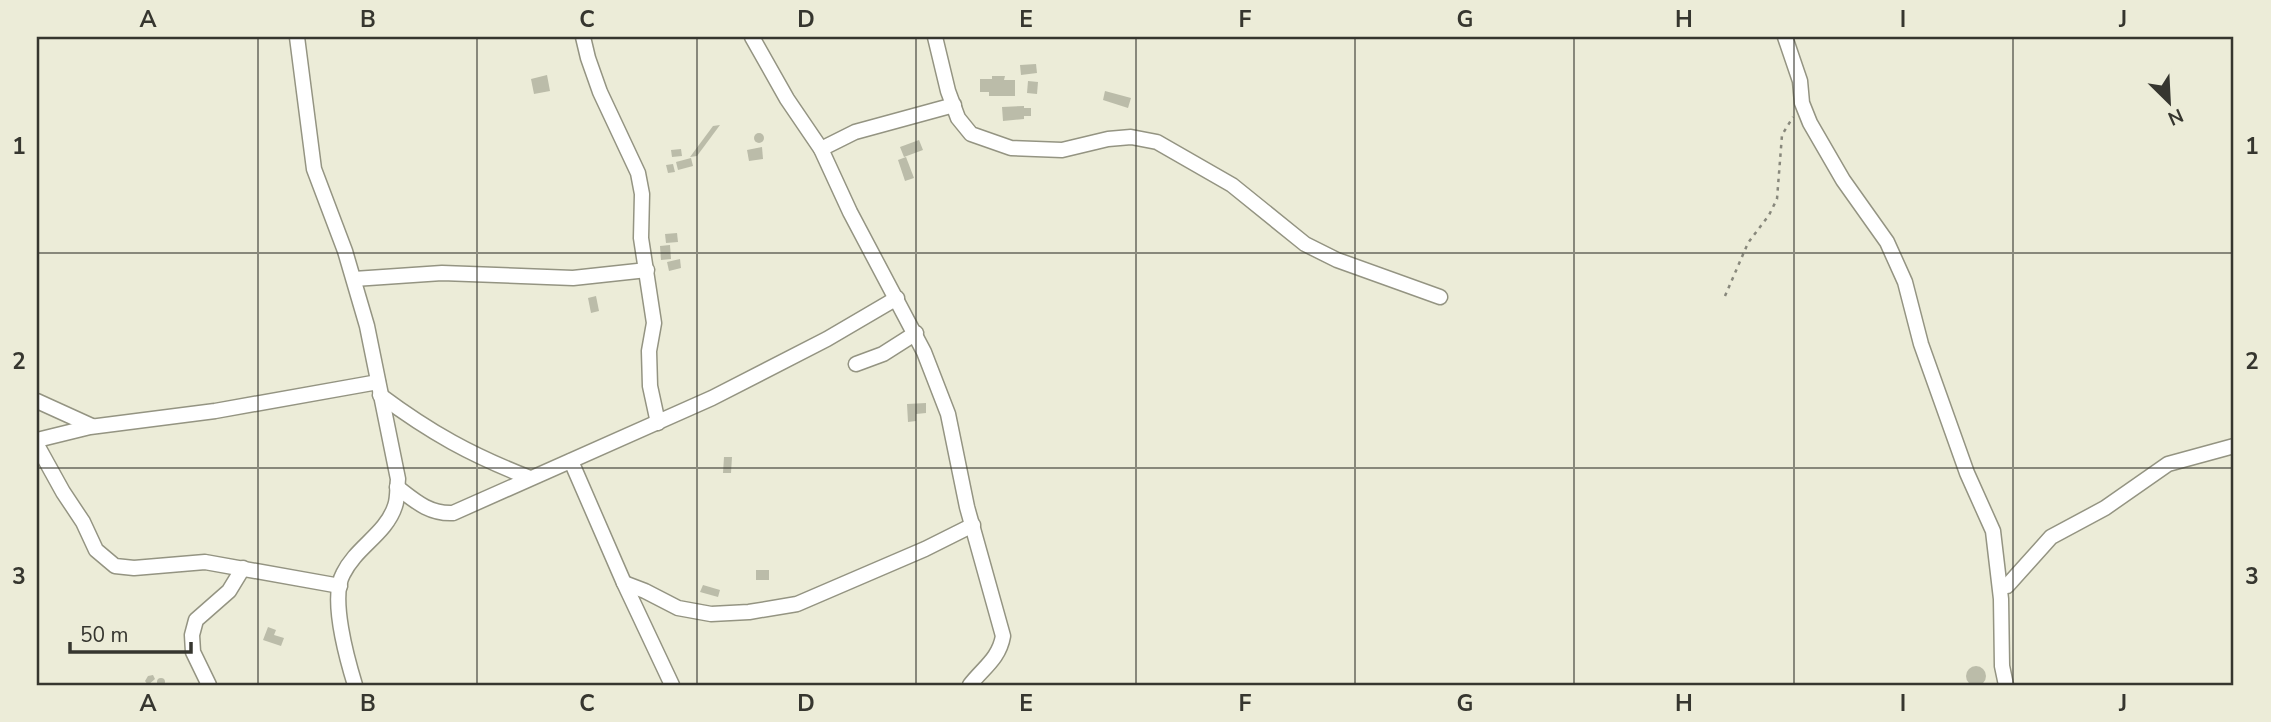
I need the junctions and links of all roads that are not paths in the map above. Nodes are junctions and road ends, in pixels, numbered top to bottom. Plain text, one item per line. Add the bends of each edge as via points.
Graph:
1 (296, 37) edge
2 (583, 37) edge
3 (752, 37) edge
4 (935, 37) edge
5 (1785, 37) edge
6 (954, 105) junction
7 (821, 149) junction
8 (647, 270) junction
9 (354, 279) junction
10 (1440, 297) dead end
11 (897, 298) junction
12 (916, 334) junction
13 (856, 364) dead end
14 (379, 388) junction
15 (37, 401) edge
16 (658, 423) junction
17 (93, 426) junction
18 (37, 440) edge
19 (37, 445) edge
20 (2234, 446) edge
21 (570, 461) junction
22 (530, 478) junction
23 (397, 487) junction
24 (973, 525) junction
25 (243, 568) junction
26 (624, 583) junction
27 (340, 586) junction
28 (2007, 586) dead end
29 (209, 685) edge
30 (355, 685) edge
31 (673, 685) edge
32 (970, 685) edge
33 (2006, 685) edge

1 - 9 street via 314,169
2 - 8 street via 600,92 638,173
3 - 7 street
4 - 6 street
5 - 33 street via 1810,123 1887,242 1905,282 1967,473 1993,531
6 - 7 street via 855,132
6 - 10 street via 971,134 1010,148 1062,150 1131,137 1157,142 1233,185 1305,244
7 - 11 street
8 - 9 street via 573,278 442,273
8 - 16 street via 654,323 650,386
9 - 14 street
11 - 12 street
11 - 16 street via 815,345
12 - 13 street
12 - 24 street via 948,414
14 - 17 street
14 - 22 street via 410,417 466,452
14 - 23 street
15 - 17 street
16 - 21 street
17 - 18 street
19 - 25 street via 96,550 115,566 205,562
20 - 28 street via 2168,464 2105,508 2051,537
21 - 22 street
21 - 26 street
22 - 23 street via 453,513 438,514
23 - 27 street via 397,503 388,523 359,551
24 - 26 street via 797,604 749,612 711,614 677,608
24 - 32 street via 1003,636 1001,650
25 - 27 street
25 - 29 street via 229,590 196,620 193,652
26 - 31 street
27 - 30 street via 337,602

